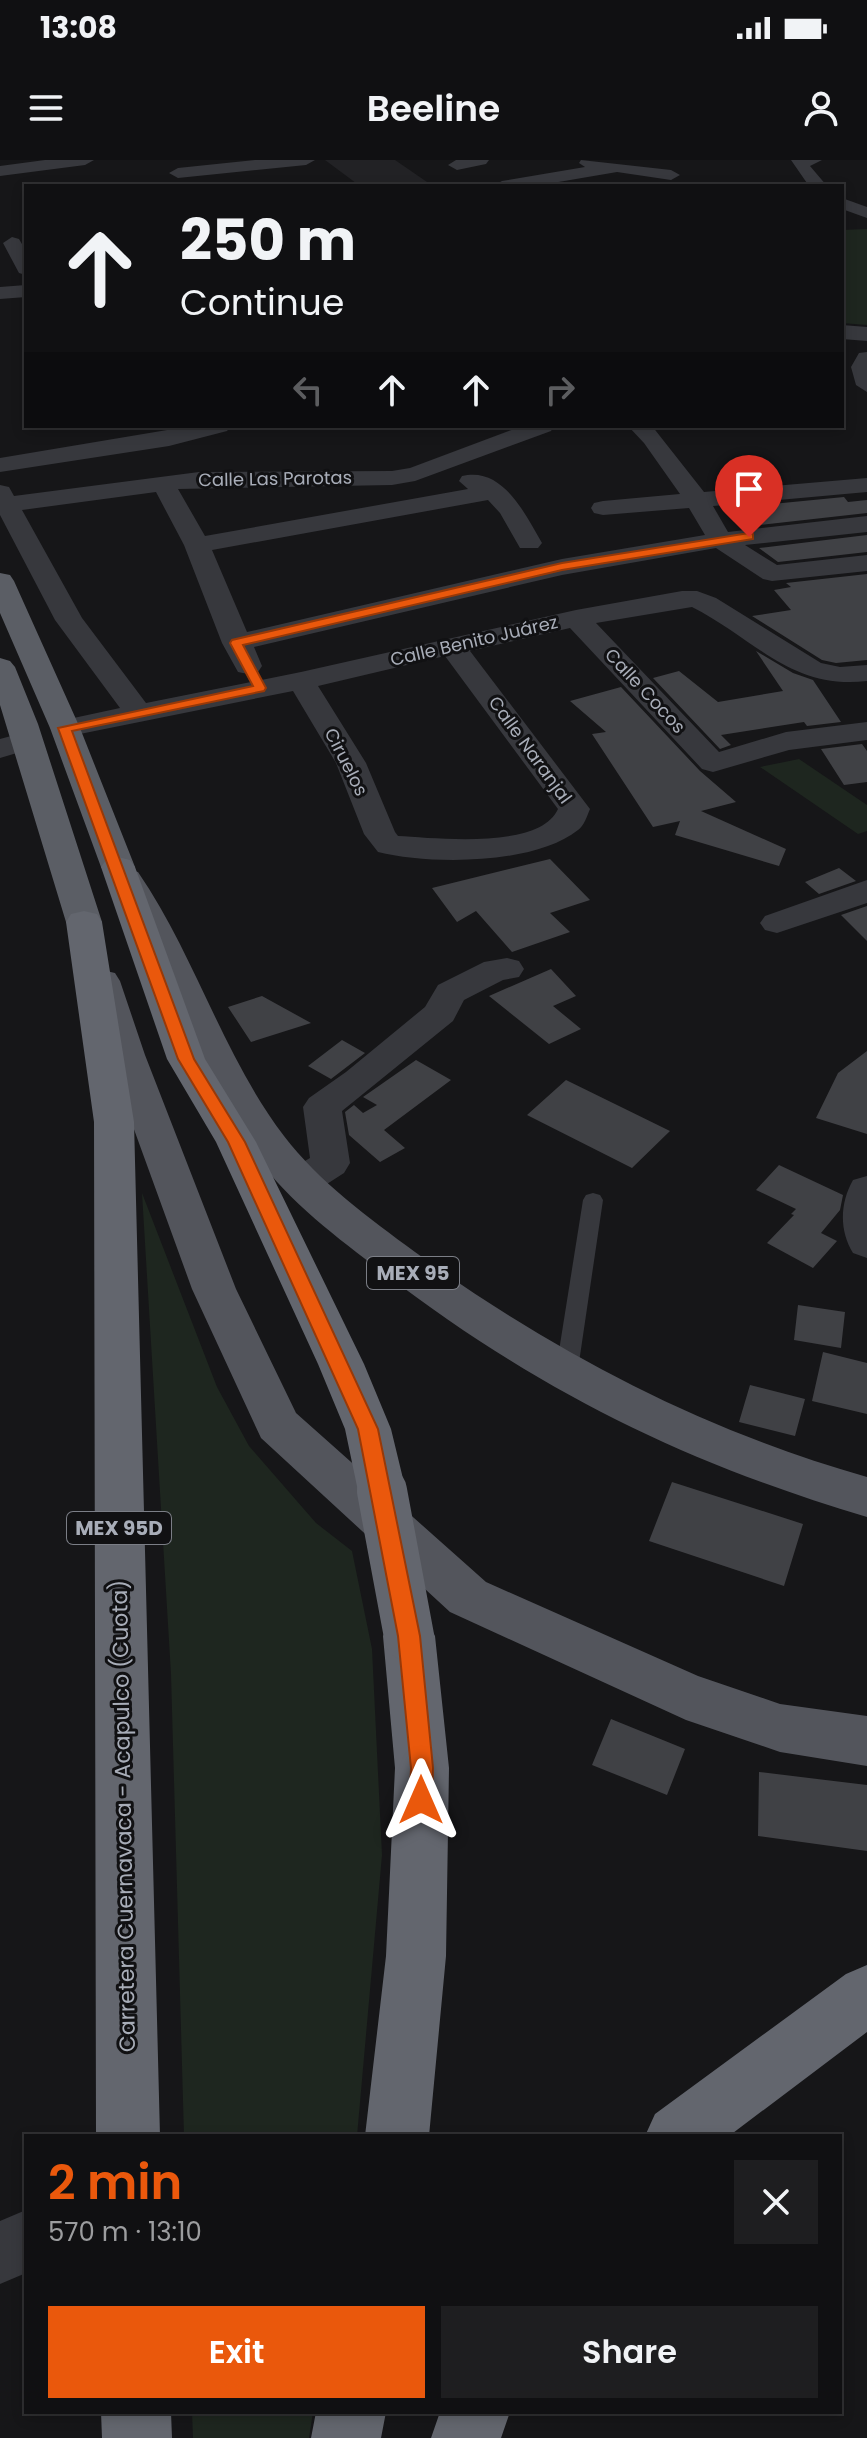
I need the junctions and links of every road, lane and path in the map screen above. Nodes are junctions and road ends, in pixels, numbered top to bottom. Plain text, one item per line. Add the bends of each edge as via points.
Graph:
1 (306, 160) edge
2 (480, 160) edge
3 (575, 160) edge
4 (813, 160) edge
5 (83, 165) edge
6 (457, 165) dead end
7 (613, 168) junction
8 (0, 171) edge
9 (177, 173) edge
10 (671, 175) dead end
11 (514, 184) edge
12 (816, 184) edge
13 (846, 194) edge
14 (867, 213) edge
15 (12, 243) dead end
16 (24, 265) edge
17 (24, 291) edge
18 (0, 293) edge
19 (844, 332) edge
20 (867, 334) edge
21 (867, 358) edge
22 (867, 385) edge
23 (211, 428) edge
24 (537, 428) edge
25 (641, 428) edge
26 (0, 465) edge
27 (432, 466) junction
28 (164, 485) junction
29 (867, 485) edge
30 (496, 491) junction
31 (2, 500) edge
32 (698, 501) junction
33 (603, 508) dead end
34 (867, 524) edge
35 (720, 540) junction
36 (529, 543) dead end
37 (197, 545) junction
38 (867, 563) edge
39 (0, 581) edge
40 (576, 618) junction
41 (236, 643) junction
42 (452, 646) junction
43 (0, 667) edge
44 (867, 673) edge
45 (301, 681) junction
46 (260, 688) junction
47 (138, 712) junction
48 (65, 728) junction
49 (867, 731) edge
50 (13, 745) edge
51 (389, 845) joint
52 (118, 867) junction
53 (867, 890) edge
54 (84, 922) junction
55 (777, 923) dead end
56 (507, 969) dead end
57 (302, 1181) junction
58 (867, 1190) edge
59 (593, 1200) dead end
60 (867, 1243) edge
61 (566, 1376) junction
62 (867, 1497) edge
63 (867, 1741) edge
64 (867, 1995) edge
65 (128, 2134) edge
66 (397, 2134) edge
67 (680, 2134) edge
68 (24, 2242) edge
69 (0, 2253) edge
70 (136, 2414) edge
71 (351, 2414) edge
72 (474, 2414) edge
73 (137, 2438) edge
74 (346, 2438) edge
75 (466, 2438) edge

1 - 9 street
2 - 6 street
3 - 7 street
4 - 12 street via 798,162
5 - 8 street
7 - 10 street
7 - 11 street
13 - 14 street
15 - 16 street
17 - 18 street
19 - 20 street
21 - 22 street via 862,367
23 - 26 street
24 - 27 street, Calle Las Parotas
25 - 32 street
27 - 28 street, Calle Las Parotas via 392,478 238,477
27 - 30 street
28 - 31 street, Calle Las Parotas
28 - 37 street
29 - 32 street
30 - 36 street
30 - 37 street
31 - 47 street via 69,620
32 - 33 street
32 - 35 street
34 - 35 street
35 - 38 street via 772,573
35 - 41 street via 562,567
37 - 41 street
39 - 48 highway, MEX 95
40 - 42 street, Calle Benito Juárez
40 - 44 street, Calle Benito Juárez via 697,599 812,670 840,676
40 - 49 street, Calle Cocos via 713,763 786,741
41 - 46 street
42 - 45 street, Calle Benito Juárez
42 - 51 street, Calle Naranjal via 574,809 568,823 530,843 477,850
43 - 50 highway via 23,724
45 - 46 street, Calle Benito Juárez
45 - 51 street, Ciruelos via 351,763
46 - 47 street, Calle Benito Juárez
47 - 48 street, Calle Benito Juárez
48 - 52 highway, MEX 95
50 - 54 highway
52 - 57 main road, MEX 95 via 152,917 194,1011 260,1132
52 - 66 highway, bridge via 186,1059 236,1142 341,1364 368,1429 382,1491 409,1636 422,1768 416,1956
53 - 55 street
54 - 63 main road via 126,1055 214,1289 278,1425 468,1597 686,1696 780,1728
54 - 65 highway, Carretera Cuernavaca - Acapulco (Cuota) / MEX 95D via 114,1122
56 - 57 street via 450,993 440,1013 322,1107 330,1163
57 - 61 main road, MEX 95 via 452,1304
58 - 60 street
59 - 61 lane
61 - 62 main road, MEX 95 via 672,1429
64 - 67 highway
68 - 69 street
70 - 73 highway
71 - 74 highway
72 - 75 highway

